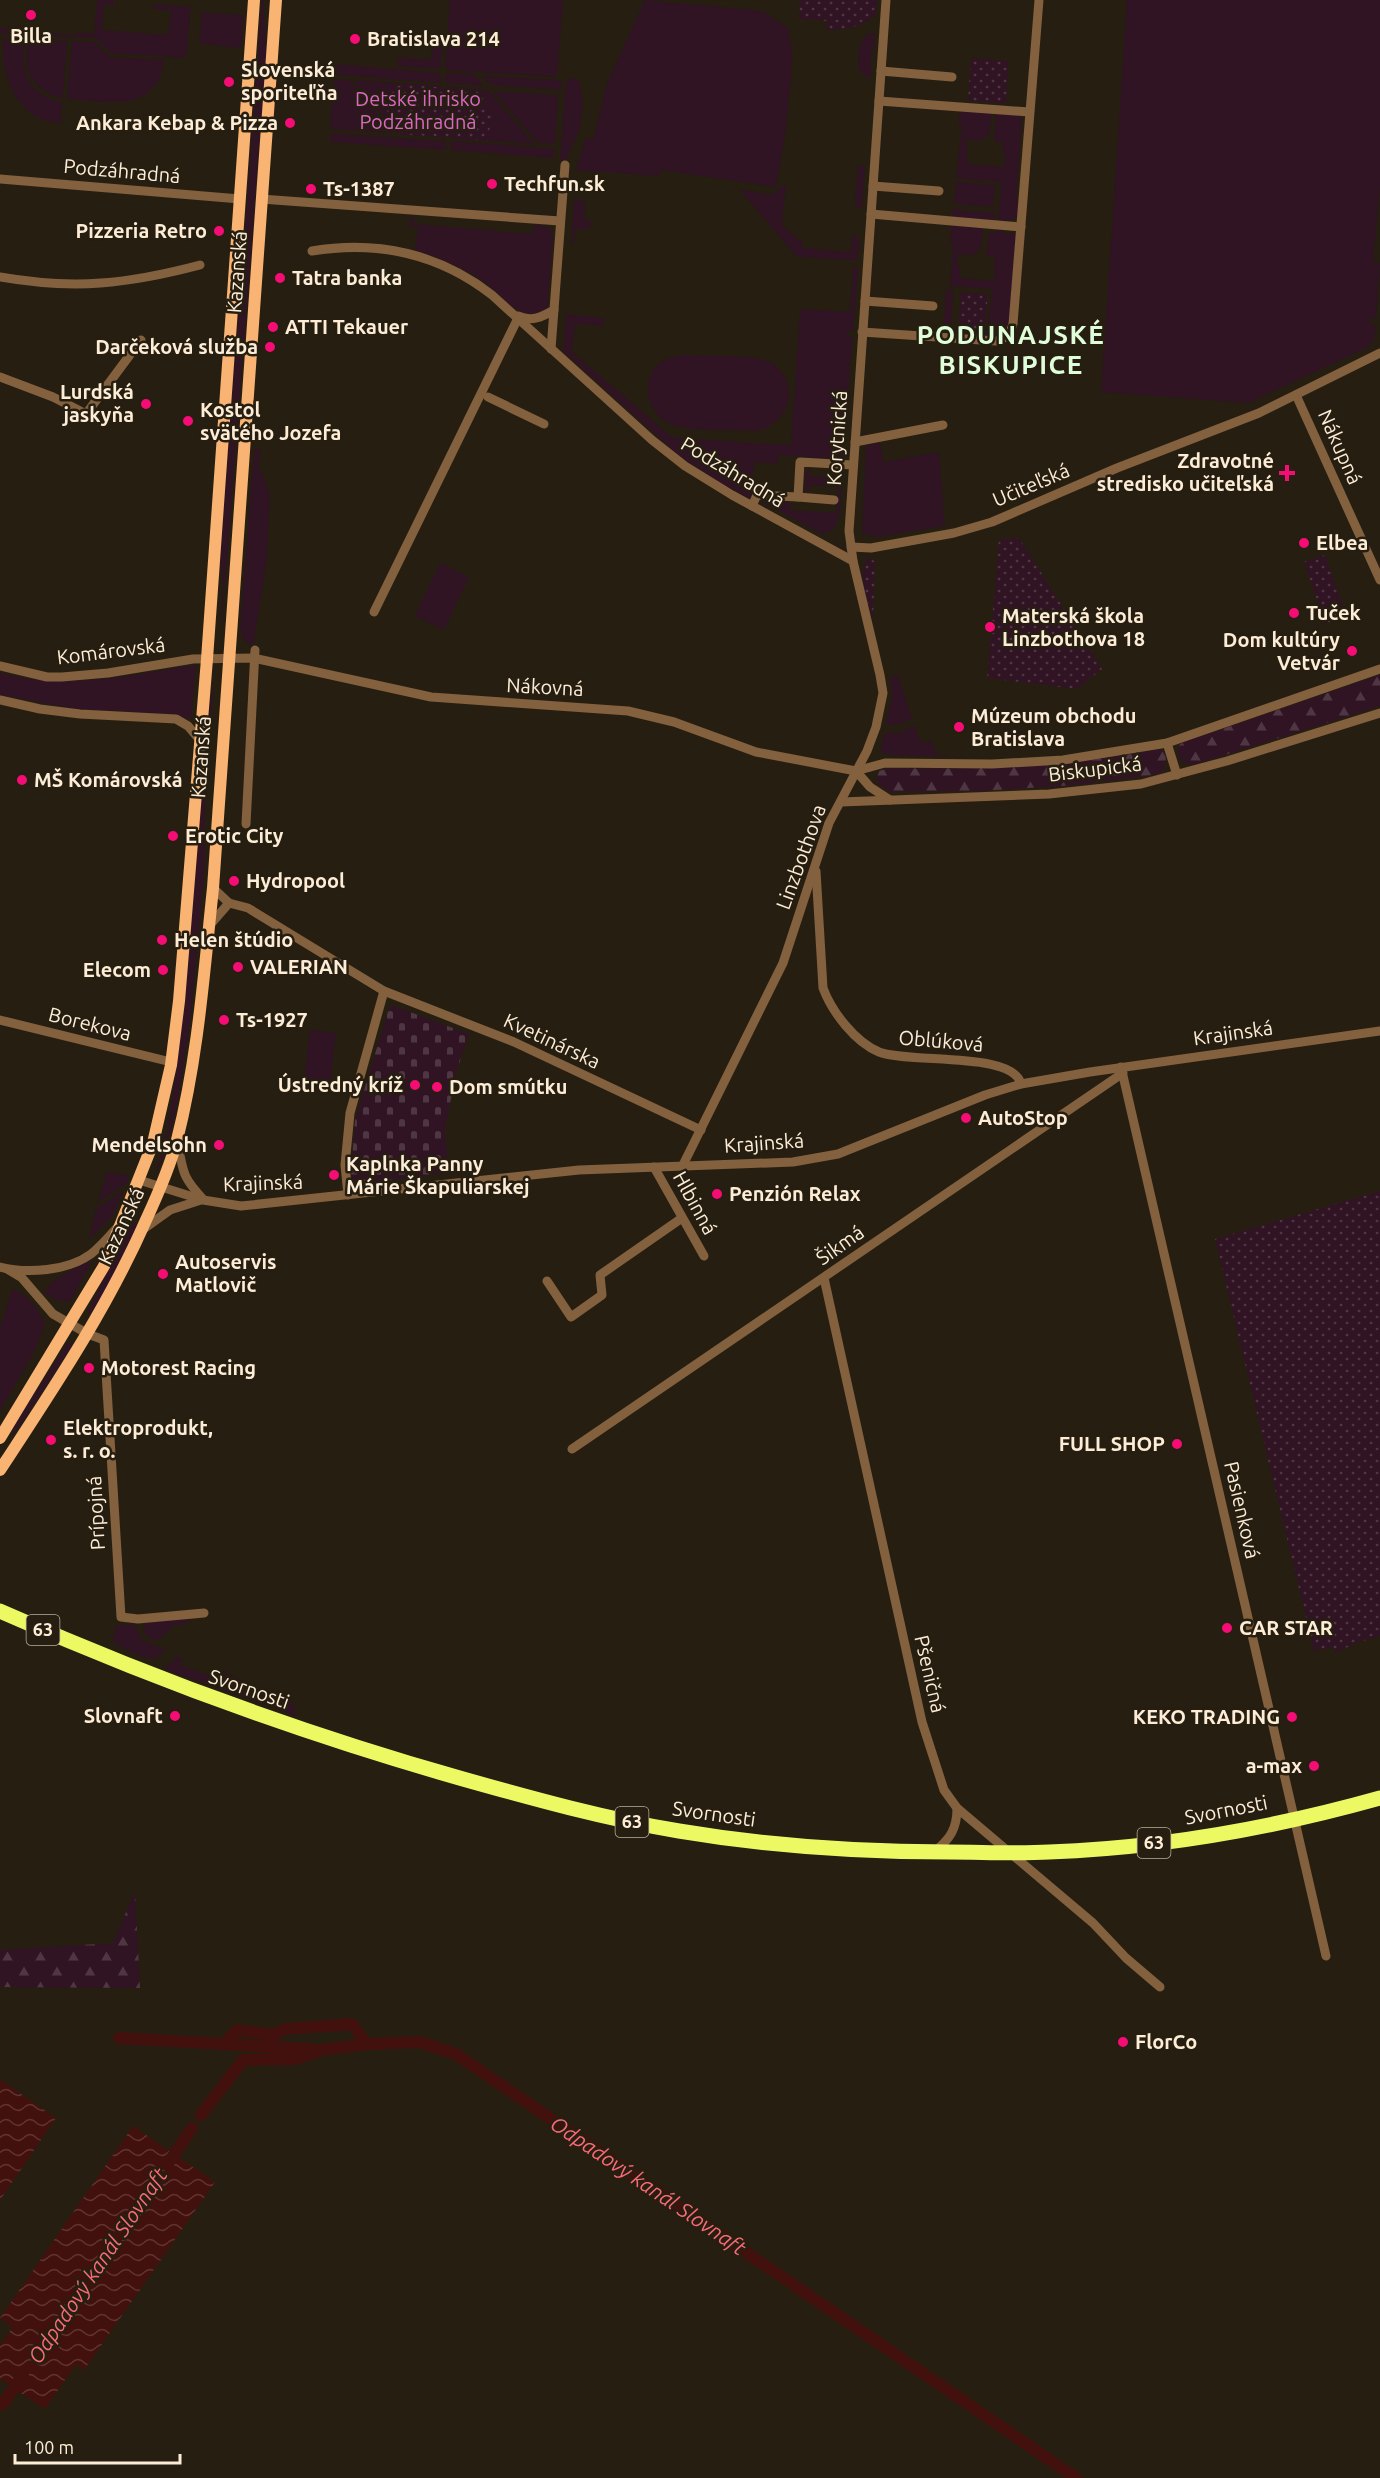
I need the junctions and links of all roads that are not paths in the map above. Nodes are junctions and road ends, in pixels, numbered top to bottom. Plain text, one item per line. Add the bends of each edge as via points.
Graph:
1 (254, 0) edge
2 (276, 0) edge
3 (886, 0) edge
4 (1039, 0) edge
5 (881, 71) junction
6 (952, 77) dead end
7 (879, 101) junction
8 (1029, 112) junction
9 (565, 165) dead end
10 (0, 179) edge
11 (873, 186) junction
12 (939, 191) dead end
13 (261, 199) junction
14 (240, 200) junction
15 (871, 214) junction
16 (560, 221) junction
17 (1021, 227) junction
18 (312, 251) dead end
19 (200, 265) dead end
20 (0, 277) edge
21 (865, 301) junction
22 (933, 306) dead end
23 (554, 310) junction
24 (516, 317) junction
25 (862, 332) junction
26 (141, 340) dead end
27 (551, 349) junction
28 (1380, 353) edge
29 (0, 377) edge
30 (1296, 395) junction
31 (488, 398) dead end
32 (544, 424) dead end
33 (943, 425) dead end
34 (855, 442) junction
35 (853, 465) junction
36 (798, 498) junction
37 (834, 500) dead end
38 (752, 506) junction
39 (851, 547) junction
40 (854, 561) junction
41 (1380, 580) edge
42 (374, 612) dead end
43 (254, 654) junction
44 (228, 657) junction
45 (207, 659) junction
46 (0, 666) edge
47 (1380, 669) edge
48 (0, 700) edge
49 (1380, 713) edge
50 (200, 741) junction
51 (1167, 743) junction
52 (856, 771) junction
53 (1177, 775) junction
54 (890, 800) junction
55 (841, 802) junction
56 (246, 824) dead end
57 (816, 865) junction
58 (213, 888) junction
59 (229, 903) junction
60 (209, 926) junction
61 (384, 991) junction
62 (0, 1020) edge
63 (1380, 1031) edge
64 (171, 1062) junction
65 (1122, 1070) junction
66 (1021, 1084) junction
67 (701, 1130) junction
68 (177, 1140) junction
69 (683, 1165) junction
70 (654, 1167) junction
71 (140, 1180) junction
72 (161, 1187) junction
73 (348, 1195) junction
74 (203, 1200) junction
75 (682, 1218) junction
76 (123, 1222) junction
77 (142, 1230) junction
78 (704, 1256) dead end
79 (4, 1268) edge
80 (824, 1278) junction
81 (547, 1281) dead end
82 (70, 1324) junction
83 (88, 1334) junction
84 (0, 1438) edge
85 (572, 1449) dead end
86 (0, 1470) edge
87 (0, 1611) edge
88 (204, 1613) dead end
89 (1380, 1797) edge
90 (957, 1808) junction
91 (1295, 1818) junction
92 (933, 1852) junction
93 (1011, 1852) junction
94 (1326, 1956) dead end
95 (1160, 1987) dead end

1 - 14 main road, Kazanská
2 - 13 main road, Kazanská
3 - 5 street, Korytnická
4 - 8 street
5 - 6 street
5 - 7 street, Korytnická
7 - 8 street
7 - 11 street, Korytnická
8 - 17 street
9 - 16 street
10 - 14 street, Podzáhradná
11 - 12 street
11 - 15 street, Korytnická
13 - 16 street
13 - 44 main road, Kazanská
14 - 45 main road, Kazanská
15 - 17 street
15 - 21 street, Korytnická
16 - 23 street
17 - 25 street via 1013,324 1002,340
18 - 24 street, Podzáhradná via 365,246 429,259 478,284
19 - 20 street via 105,285 38,284
21 - 22 street
21 - 25 street, Korytnická
23 - 24 street via 536,319
23 - 27 street
24 - 27 street, Podzáhradná
24 - 42 street
25 - 34 street, Korytnická
26 - 29 street via 86,414
27 - 38 street, Podzáhradná via 669,454
28 - 30 street, Učiteľská
30 - 39 street, Učiteľská via 992,522 922,539 871,548
30 - 41 street, Nákupná
31 - 32 street
33 - 34 street
34 - 35 street, Korytnická
35 - 36 street via 800,462
35 - 39 street, Korytnická
36 - 37 street
36 - 38 street via 757,495
38 - 40 street, Podzáhradná
39 - 40 street, Linzbothova
40 - 52 street, Linzbothova via 882,693 876,727
43 - 44 street, Nákovná
43 - 52 street, Nákovná via 431,697 628,711 674,722 756,752
43 - 56 street
44 - 45 street, Komárovská
44 - 58 main road, Kazanská
45 - 46 street, Komárovská via 62,677
45 - 50 main road, Kazanská
47 - 51 street, Biskupická
48 - 50 street via 80,714 176,719
49 - 53 street, Biskupická
50 - 64 main road, Kazanská
51 - 52 street, Biskupická via 1063,760 885,763
51 - 53 street
52 - 54 street via 870,787
52 - 55 street, Linzbothova
53 - 54 street, Biskupická via 1049,794
54 - 55 street, Biskupická
55 - 57 street, Linzbothova via 829,823
57 - 66 street, Oblúková via 823,988 830,1004 857,1037 876,1051 892,1056 1002,1067 1014,1072
57 - 67 street, Linzbothova via 783,963
58 - 59 street, Kvetinárska
58 - 60 main road, Kazanská
59 - 60 street
59 - 61 street, Kvetinárska via 248,908
60 - 68 main road, Kazanská via 199,1018
61 - 67 street, Kvetinárska via 514,1042
61 - 73 street via 350,1113 345,1165
62 - 64 street, Borekova
63 - 65 street, Krajinská
64 - 71 main road, Kazanská via 158,1125
65 - 66 street, Krajinská
65 - 80 street, Šikmá
65 - 91 street, Pasienková
66 - 69 street, Krajinská via 838,1154 793,1162
67 - 69 street, Linzbothova
68 - 72 main road, Kazanská
68 - 74 street via 182,1170
69 - 70 street, Krajinská
70 - 73 street, Krajinská via 579,1170
70 - 75 street, Hlbinná
71 - 72 street, Krajinská
71 - 76 main road, Kazanská
72 - 74 street, Krajinská
72 - 77 main road, Kazanská
73 - 74 street, Krajinská via 241,1206
74 - 77 street via 170,1210
75 - 78 street, Hlbinná
75 - 81 street via 600,1275 602,1295 571,1317
76 - 79 street via 91,1254 71,1264 41,1270
76 - 82 main road, Kazanská via 96,1282
77 - 83 main road, Kazanská
79 - 82 street via 22,1278 53,1314
80 - 85 street, Šikmá
80 - 90 street, Pšeničná via 922,1722 944,1790
82 - 83 street
82 - 84 main road, Kazanská
83 - 86 main road, Kazanská
83 - 88 street, Prípojná via 104,1340 121,1617
87 - 92 main road, Svornosti / 63 via 228,1705 391,1759 571,1808 728,1838 848,1851
89 - 91 main road, Svornosti / 63
90 - 92 street via 950,1839
90 - 93 street, Pšeničná
91 - 93 main road, Svornosti / 63 via 1146,1844
91 - 94 street, Pasienková
92 - 93 main road, Svornosti / 63
93 - 95 street, Pšeničná

